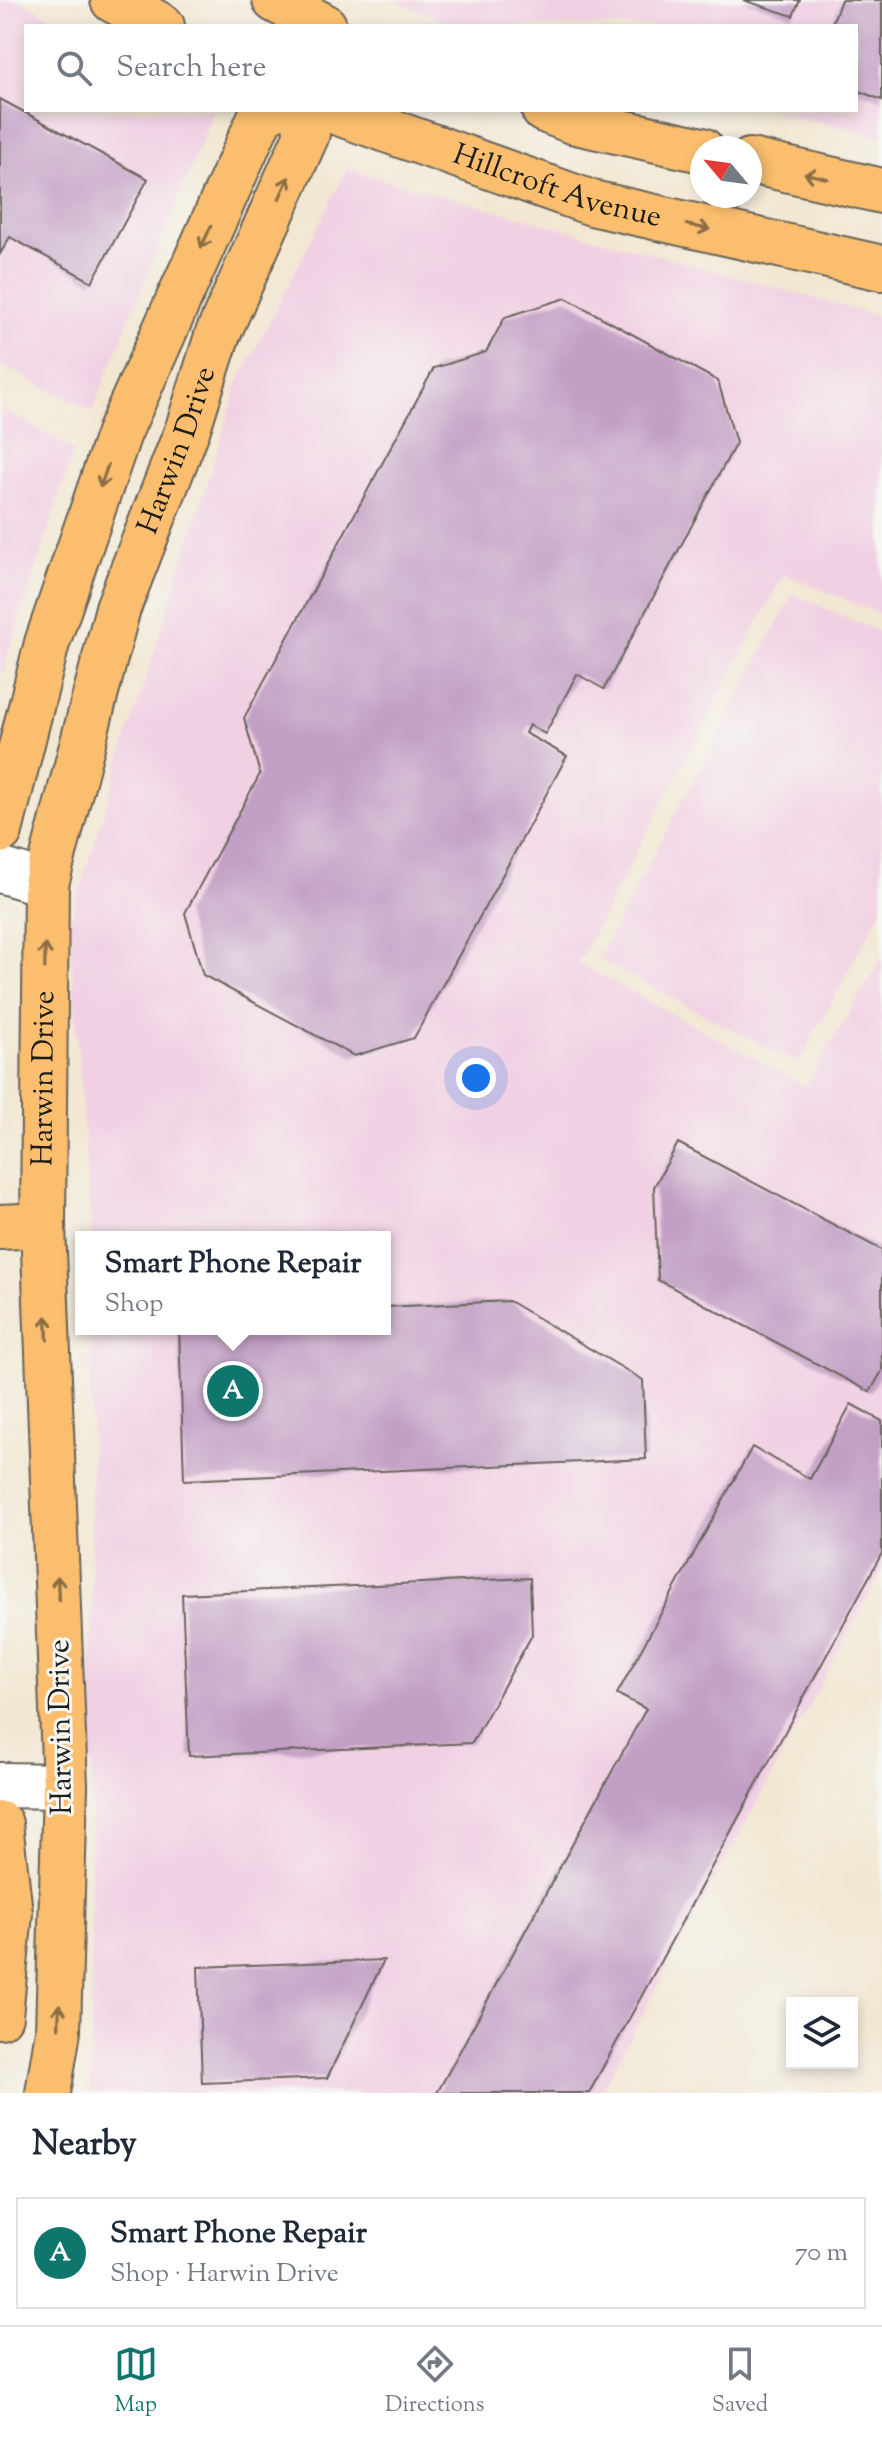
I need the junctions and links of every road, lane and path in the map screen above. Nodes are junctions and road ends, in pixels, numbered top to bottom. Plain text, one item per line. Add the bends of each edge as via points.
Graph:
1 (113, 0) edge
2 (275, 0) edge
3 (344, 0) edge
4 (158, 24) edge
5 (320, 24) edge
6 (334, 24) edge
7 (265, 112) edge
8 (302, 112) edge
9 (336, 112) edge
10 (549, 112) edge
11 (690, 147) edge
12 (762, 164) edge
13 (882, 191) edge
14 (882, 268) edge
15 (0, 831) edge
16 (0, 870) edge
17 (46, 884) junction
18 (43, 1225) junction
19 (0, 1227) edge
20 (0, 1785) edge
21 (65, 1786) junction
22 (0, 1824) edge
23 (0, 2007) edge
24 (0, 2016) edge
25 (48, 2093) edge

1 - 4 main road
2 - 5 main road
3 - 6 main road
7 -> 15 main road, Harwin Drive via 119,433 47,643
17 -> 8 main road, Harwin Drive via 118,608 188,428 217,336 307,134
9 -> 14 main road, Hillcroft Avenue via 592,203
10 - 11 main road
13 -> 12 main road
16 - 17 street
18 -> 17 main road, Harwin Drive
18 - 19 main road
21 -> 18 main road, Harwin Drive
20 - 21 street
25 -> 21 main road, Harwin Drive via 58,2031
22 - 23 main road via 10,1913
23 - 24 main road

